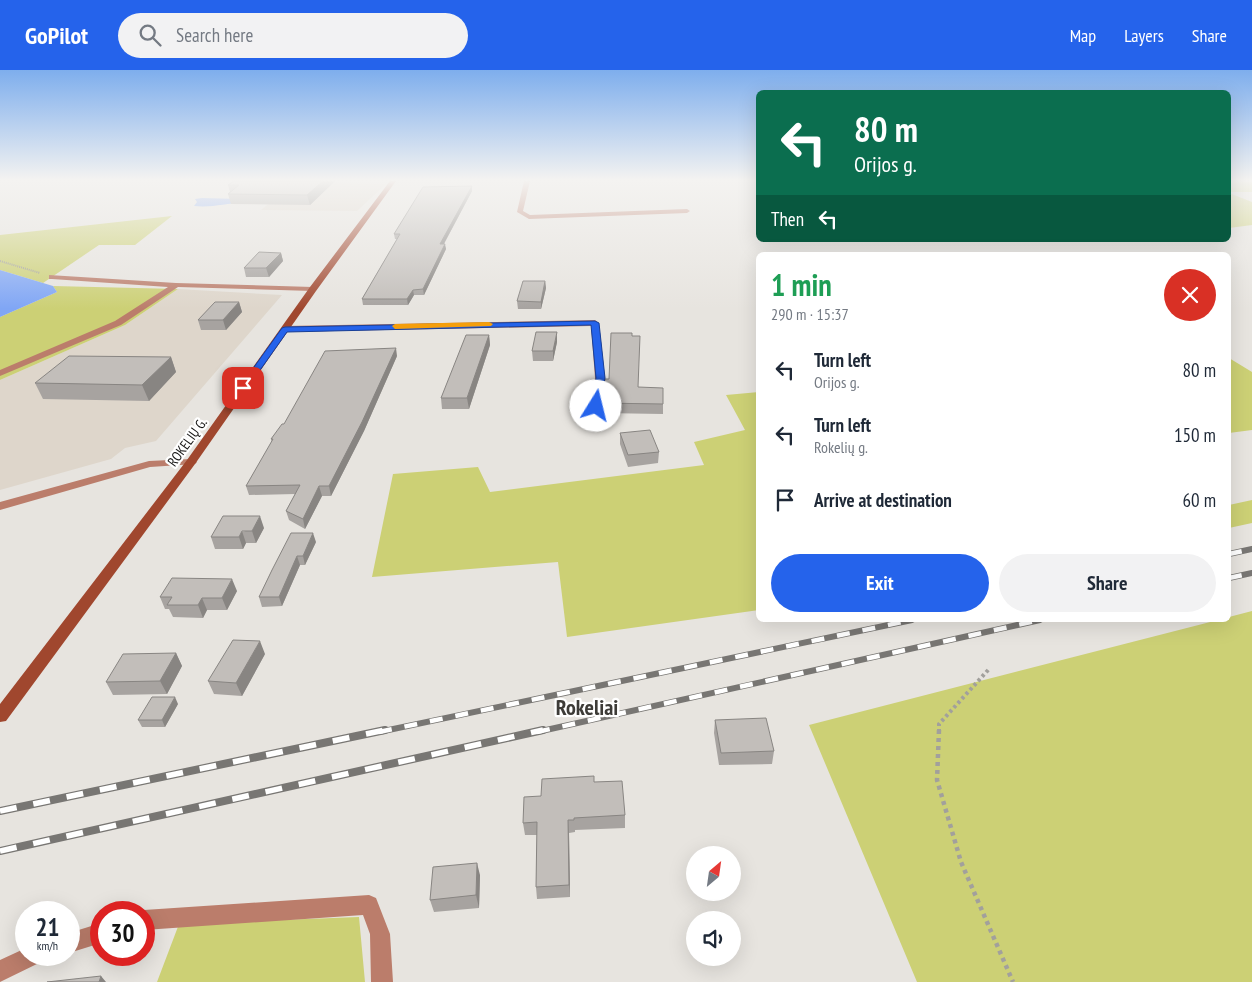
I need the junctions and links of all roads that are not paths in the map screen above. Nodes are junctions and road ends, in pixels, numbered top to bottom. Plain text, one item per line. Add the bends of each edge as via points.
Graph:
1 (361, 224) edge
2 (52, 277) road end
3 (176, 285) junction
4 (313, 289) junction
5 (285, 329) junction
6 (0, 373) edge
7 (596, 406) dead end
8 (191, 462) junction
9 (0, 506) edge
10 (0, 716) edge
11 (155, 919) edge
12 (15, 964) edge
13 (0, 971) edge
14 (382, 982) edge

1 - 4 main road, ROKELIŲ G.
2 - 3 street
3 - 4 street
3 - 6 street via 118,323
4 - 5 main road, ROKELIŲ G.
5 - 7 street via 595,323 600,378
5 - 8 main road, ROKELIŲ G.
8 - 9 street via 149,464
8 - 10 main road, ROKELIŲ G.
11 - 14 street via 369,905 380,934
12 - 13 street

